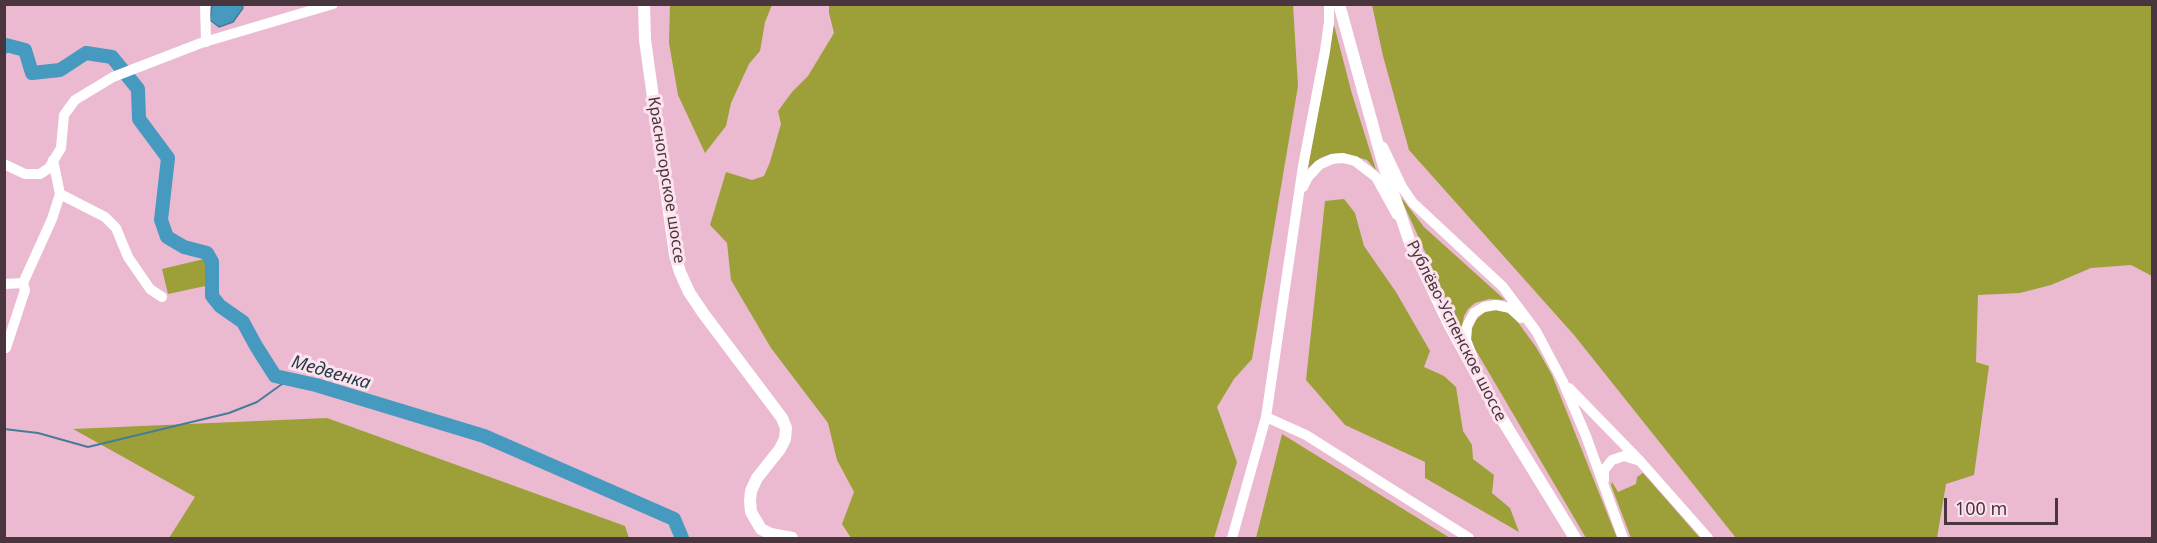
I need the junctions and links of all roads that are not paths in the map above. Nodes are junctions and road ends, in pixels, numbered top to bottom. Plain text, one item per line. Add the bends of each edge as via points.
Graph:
1 (205, 4) edge
2 (333, 4) edge
3 (644, 4) edge
4 (1329, 4) edge
5 (1340, 4) edge
6 (206, 42) junction
7 (1366, 103) junction
8 (53, 160) junction
9 (4, 164) edge
10 (60, 194) junction
11 (1300, 195) junction
12 (1405, 230) junction
13 (23, 283) junction
14 (4, 284) edge
15 (162, 297) dead end
16 (6, 348) dead end
17 (1549, 353) junction
18 (1563, 382) junction
19 (1494, 406) junction
20 (1266, 417) junction
21 (1640, 462) junction
22 (1605, 488) junction
23 (792, 538) edge
24 (1232, 538) edge
25 (1469, 538) edge
26 (1575, 538) edge
27 (1623, 538) edge
28 (1708, 538) edge

1 - 6 street
2 - 6 street
3 - 23 main road, Красногорское шоссе via 645,39 675,255 689,292 782,418 785,439 757,478 750,501 751,512 761,529
4 - 11 street via 1325,51
5 - 7 main road, Рублёво-Успенское шоссе
6 - 8 street via 139,65 75,100 64,115 61,148
7 - 12 main road, Рублёво-Успенское шоссе
7 - 17 street via 1389,160 1413,203 1503,288
8 - 9 street via 40,174 25,174
8 - 10 street
10 - 13 street
10 - 15 street via 105,217 116,228 128,257 150,289
11 - 12 street via 1319,165 1332,159 1355,161 1376,177
11 - 20 street
12 - 19 main road, Рублёво-Успенское шоссе via 1448,322
13 - 14 street
13 - 16 street via 25,290
17 - 18 street
17 - 19 street via 1510,308 1490,305 1474,313 1467,326 1466,340
18 - 21 street
18 - 22 street
19 - 26 main road, Рублёво-Успенское шоссе
20 - 24 street
20 - 25 street via 1306,435
21 - 22 street via 1624,456 1612,460 1605,470
21 - 28 street
22 - 27 street

